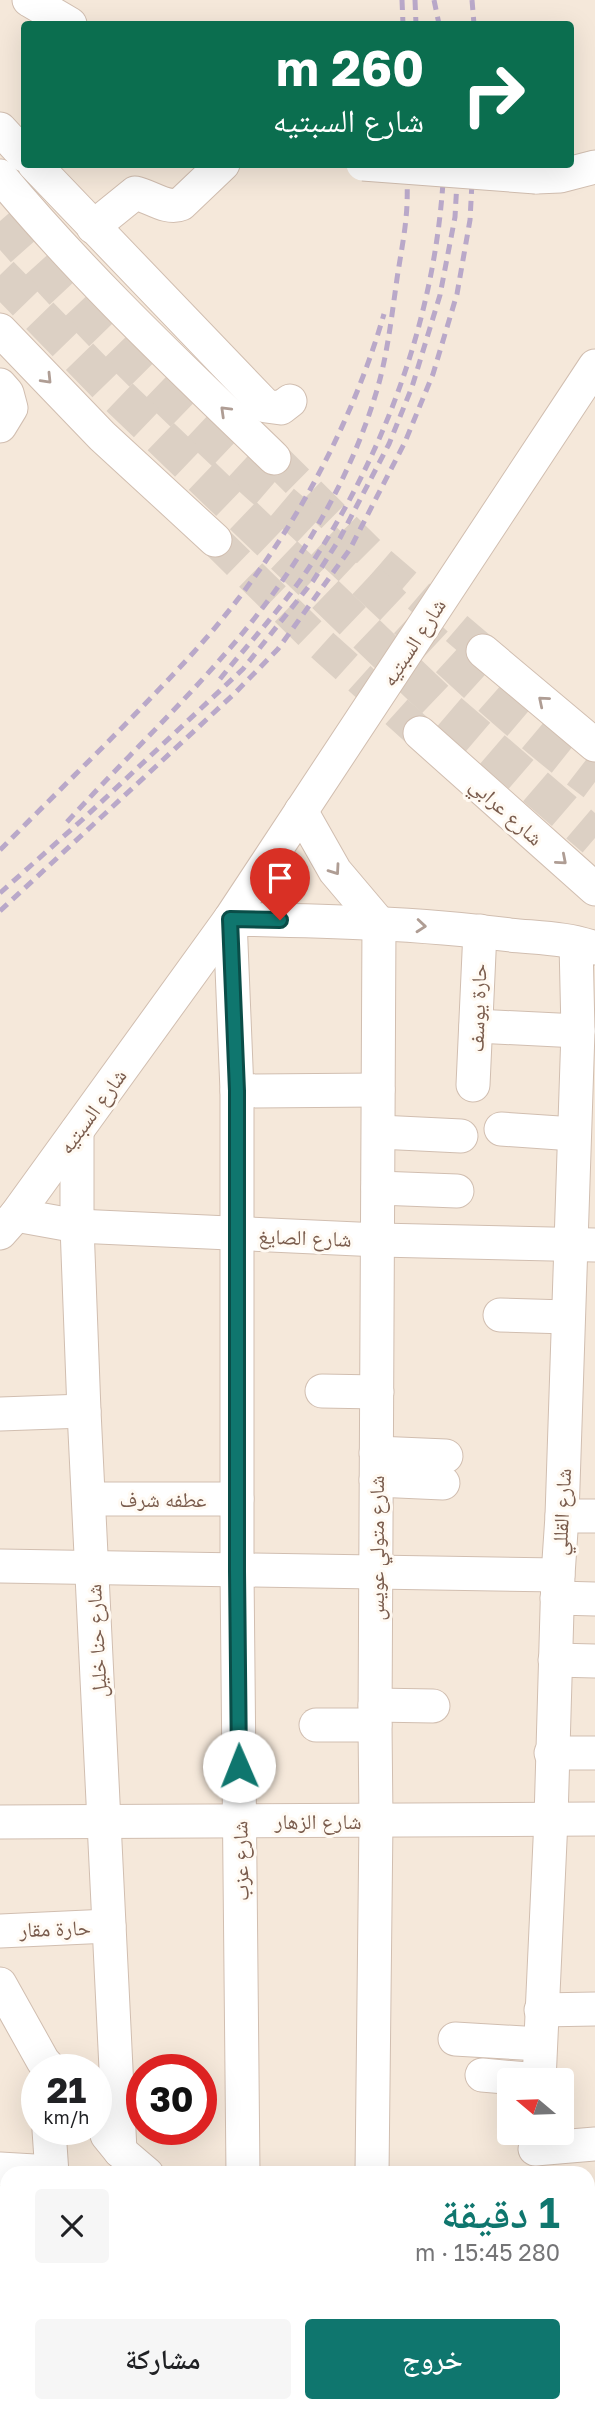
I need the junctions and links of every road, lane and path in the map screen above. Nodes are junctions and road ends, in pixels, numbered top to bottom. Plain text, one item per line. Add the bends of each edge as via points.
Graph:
1 (29, 0) edge
2 (65, 21) edge
3 (0, 129) edge
4 (21, 152) edge
5 (595, 167) edge
6 (38, 168) edge
7 (219, 168) edge
8 (416, 168) edge
9 (0, 176) edge
10 (86, 219) junction
11 (51, 236) junction
12 (0, 330) edge
13 (595, 366) edge
14 (3, 389) edge
15 (290, 401) dead end
16 (0, 426) edge
17 (274, 458) tunnel mouth
18 (215, 540) tunnel mouth
19 (483, 651) tunnel mouth
20 (420, 733) tunnel mouth
21 (595, 745) edge
22 (301, 811) junction
23 (595, 889) edge
24 (230, 919) junction
25 (379, 923) junction
26 (480, 931) junction
27 (585, 945) edge
28 (476, 1026) junction
29 (578, 1031) junction
30 (473, 1085) dead end
31 (378, 1090) junction
32 (237, 1091) junction
33 (501, 1129) dead end
34 (77, 1131) junction
35 (379, 1132) junction
36 (574, 1134) junction
37 (461, 1136) dead end
38 (378, 1188) junction
39 (457, 1191) dead end
40 (8, 1224) edge
41 (77, 1226) junction
42 (239, 1234) junction
43 (379, 1240) junction
44 (583, 1245) edge
45 (500, 1315) dead end
46 (567, 1317) junction
47 (580, 1372) edge
48 (322, 1391) dead end
49 (377, 1392) junction
50 (84, 1411) junction
51 (0, 1414) edge
52 (376, 1467) junction
53 (444, 1470) dead end
54 (89, 1499) junction
55 (237, 1499) junction
56 (562, 1516) junction
57 (595, 1516) edge
58 (0, 1566) edge
59 (92, 1567) junction
60 (237, 1571) junction
61 (376, 1572) junction
62 (557, 1586) junction
63 (595, 1599) edge
64 (555, 1660) junction
65 (595, 1661) edge
66 (433, 1706) dead end
67 (375, 1715) junction
68 (316, 1725) dead end
69 (551, 1753) junction
70 (595, 1753) edge
71 (551, 1819) junction
72 (595, 1819) edge
73 (376, 1820) junction
74 (240, 1821) junction
75 (0, 1822) edge
76 (106, 1822) junction
77 (109, 1926) junction
78 (0, 1931) edge
79 (0, 1984) edge
80 (595, 2009) edge
81 (541, 2010) junction
82 (454, 2039) dead end
83 (540, 2044) junction
84 (39, 2054) edge
85 (539, 2068) edge
86 (482, 2075) dead end
87 (497, 2076) edge
88 (112, 2142) edge
89 (595, 2144) edge
90 (50, 2145) edge
91 (120, 2151) junction
92 (535, 2152) edge
93 (52, 2166) edge
94 (138, 2166) edge
95 (243, 2166) edge
96 (372, 2166) edge

1 - 2 street
3 - 4 street
5 - 8 street, bridge via 536,177
6 - 10 street
7 - 10 street via 181,204 168,205 135,193
9 - 11 street
10 - 11 street
10 - 15 street via 266,406 281,408
17 -> 11 street
12 -> 18 street via 102,436
13 - 22 street, شارع السبتيه
14 - 16 street via 11,408
21 -> 19 street
20 -> 23 street, شارع عرابي
22 - 24 street, شارع السبتيه
22 -> 25 street via 335,871
24 - 25 street
24 - 32 street, شارع عزب
24 - 34 street, شارع السبتيه
25 -> 26 street
25 - 31 street, شارع متولي عويس
26 - 27 street
26 - 28 street, حارة يوسف
27 - 29 street, شارع القللي
28 - 29 street
28 - 30 street, حارة يوسف
29 - 36 street, شارع القللي
31 - 32 street
31 - 35 street, شارع متولي عويس
32 - 42 street, شارع عزب
33 - 36 street
34 - 40 street, شارع السبتيه
34 - 41 street, شارع حنا خليل
35 - 37 street
35 - 38 street, شارع متولي عويس
36 - 44 street, شارع القللي
38 - 39 street
38 - 43 street, شارع متولي عويس
40 - 41 street, شارع الصايغ
41 - 42 street, شارع الصايغ
41 - 50 street, شارع حنا خليل
42 - 43 street, شارع الصايغ
42 - 55 street, شارع عزب
43 - 44 street, شارع الصايغ
43 - 49 street, شارع متولي عويس
44 - 46 street, شارع القللي
45 - 46 street
46 - 47 street, شارع القللي
47 - 56 street, شارع القللي
48 - 49 street
49 - 52 street, شارع متولي عويس
50 - 51 street
50 - 54 street, شارع حنا خليل
52 - 53 street
52 - 61 street, شارع متولي عويس
54 - 55 street, عطفه شرف
54 - 59 street, شارع حنا خليل
55 - 60 street, شارع عزب
56 - 57 street
56 - 62 street, شارع القللي
58 - 59 street
59 - 60 street
59 - 76 street, شارع حنا خليل
60 - 61 street
60 - 74 street, شارع عزب
61 - 62 street
61 - 67 street, شارع متولي عويس
62 - 63 street
62 - 64 street, شارع القللي
64 - 65 street
64 - 69 street, شارع القللي
66 - 67 street
67 - 68 street
67 - 73 street, شارع متولي عويس
69 - 70 street
69 - 71 street, شارع القللي
71 - 72 street, شارع الزهار
71 - 73 street, شارع الزهار
71 - 81 street, شارع القللي
73 - 74 street, شارع الزهار
73 - 96 street, شارع متولي عويس
74 - 76 street, شارع الزهار
74 - 95 street, شارع عزب
75 - 76 street, شارع الزهار
76 - 77 street, شارع حنا خليل
77 - 78 street, حارة مقار
77 - 91 street, شارع حنا خليل
79 - 84 street
80 - 81 street
81 - 83 street, شارع القللي
82 - 83 street
83 - 85 street, شارع القللي
86 - 87 street
88 - 91 street
89 - 92 street
90 - 93 street
91 - 94 street

